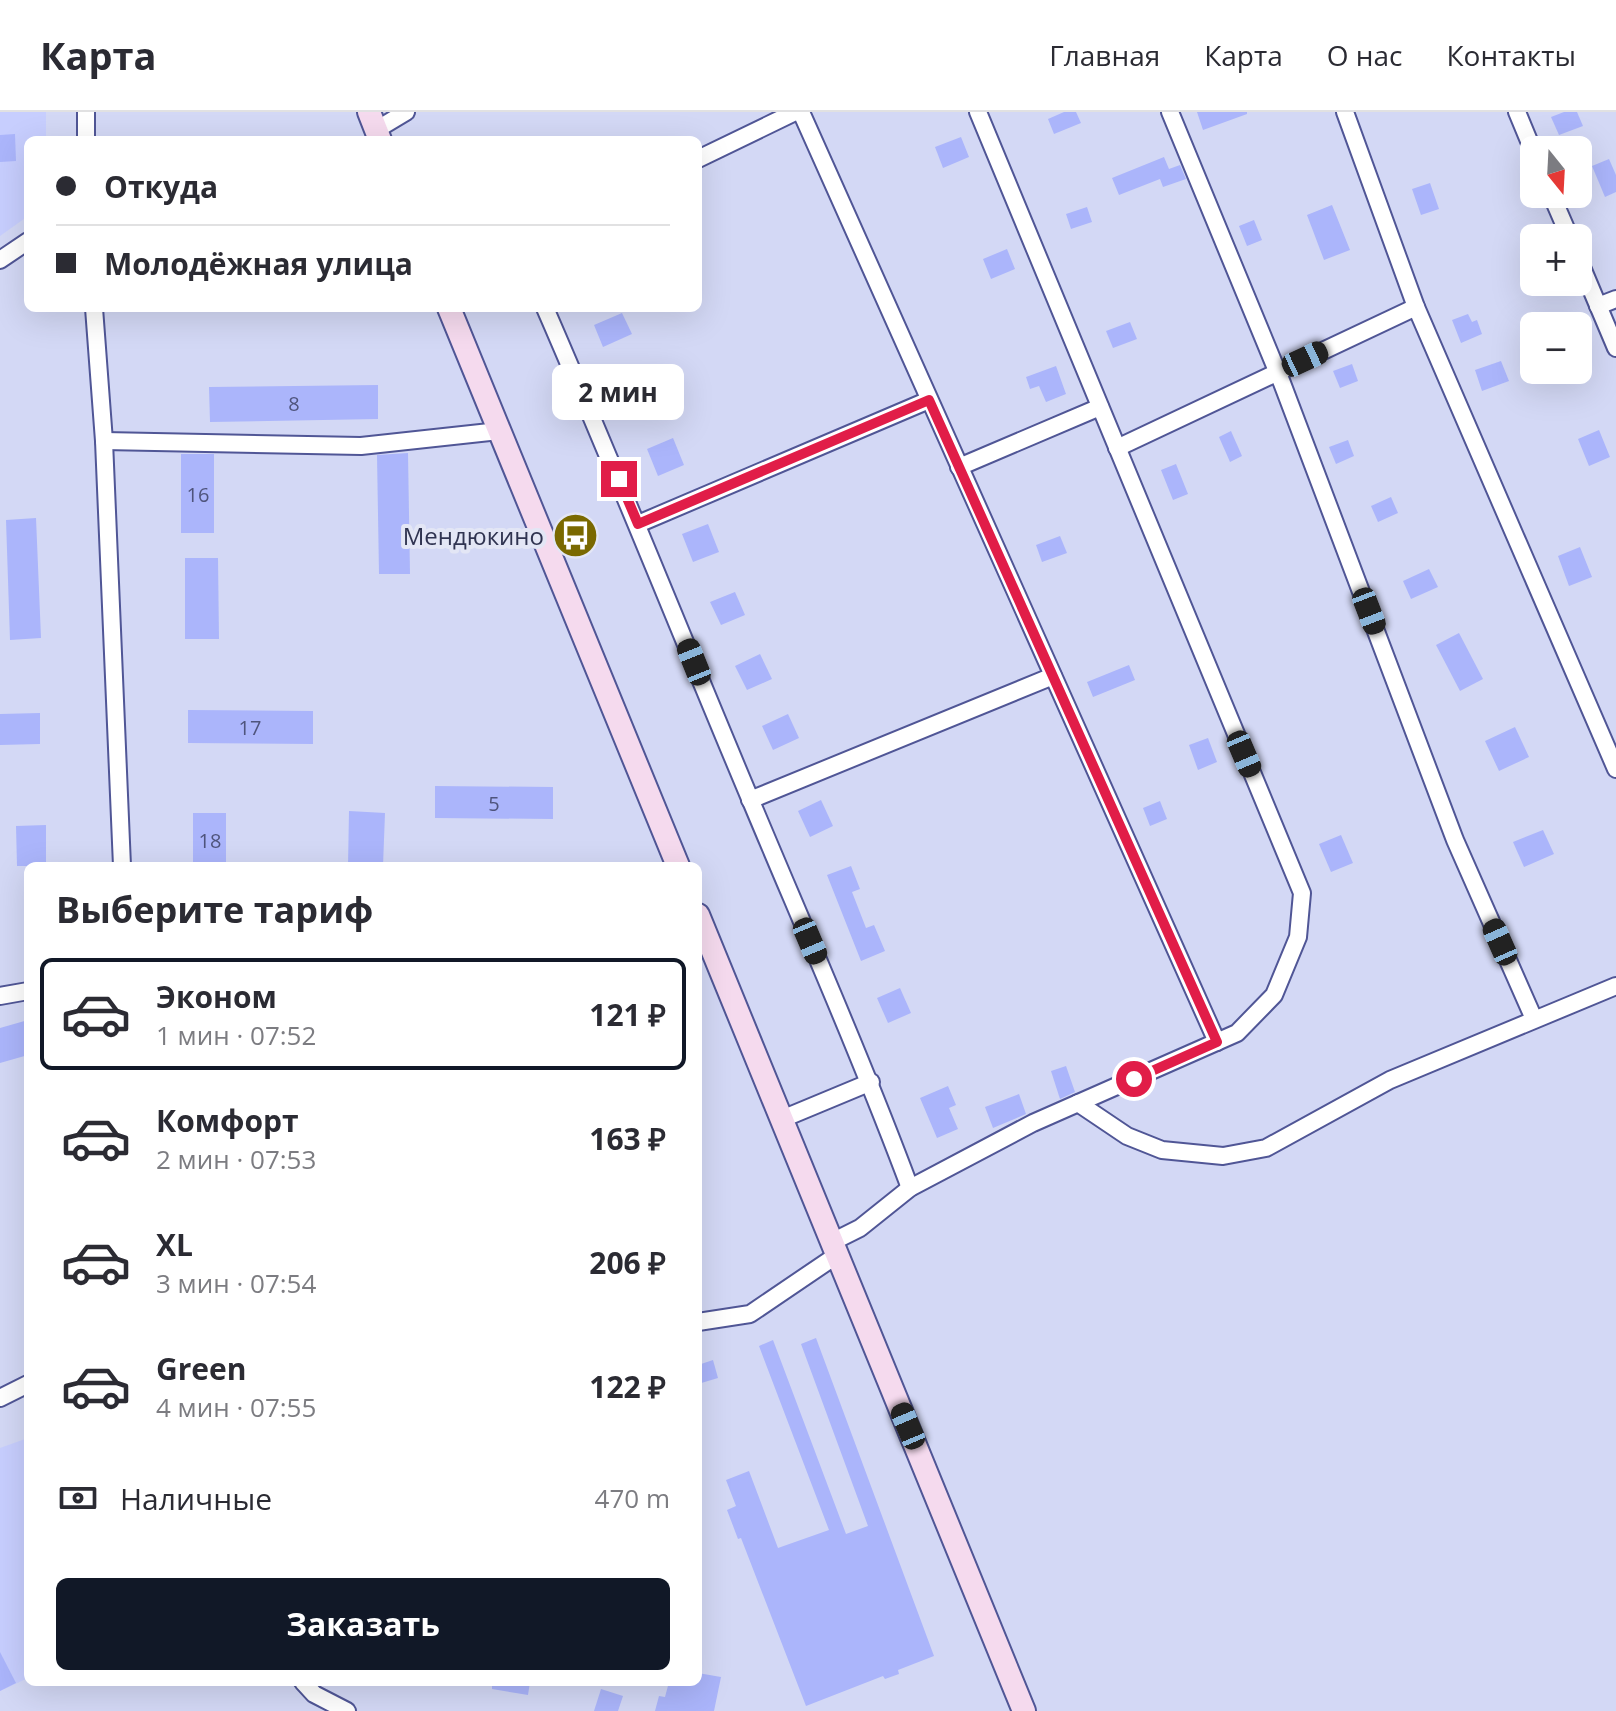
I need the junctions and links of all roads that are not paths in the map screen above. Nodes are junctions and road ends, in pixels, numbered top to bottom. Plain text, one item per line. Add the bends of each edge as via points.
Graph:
1 (86, 112) edge
2 (406, 112) edge
3 (798, 112) edge
4 (978, 112) edge
5 (1170, 112) edge
6 (1345, 112) edge
7 (1517, 112) edge
8 (375, 127) edge
9 (86, 136) edge
10 (1527, 136) edge
11 (702, 157) edge
12 (24, 244) edge
13 (0, 260) edge
14 (1592, 292) edge
15 (1616, 299) edge
16 (1598, 306) junction
17 (1416, 307) junction
18 (94, 312) edge
19 (451, 312) edge
20 (547, 312) edge
21 (1616, 348) edge
22 (1277, 371) junction
23 (929, 400) junction
24 (1100, 407) junction
25 (499, 431) junction
26 (104, 441) junction
27 (1117, 448) junction
28 (959, 467) junction
29 (638, 524) junction
30 (1053, 676) junction
31 (1616, 769) edge
32 (750, 800) junction
33 (122, 862) edge
34 (676, 862) edge
35 (702, 925) edge
36 (1616, 986) edge
37 (24, 992) edge
38 (0, 996) edge
39 (1534, 1019) junction
40 (1217, 1042) junction
41 (871, 1082) junction
42 (1078, 1103) junction
43 (782, 1119) junction
44 (910, 1188) junction
45 (835, 1248) junction
46 (702, 1321) edge
47 (24, 1386) edge
48 (0, 1398) edge
49 (307, 1686) edge
50 (347, 1711) edge
51 (1024, 1711) edge

1 - 9 street
2 - 8 street
3 - 11 street
3 - 23 street
4 - 24 street
5 - 22 street
6 - 17 street
7 - 10 street
12 - 13 street
14 - 16 street
15 - 16 street
16 - 21 street
17 - 22 street
17 - 31 street
18 - 26 street
19 - 25 street
20 - 29 street
22 - 27 street
22 - 39 street via 1455,840
23 - 28 street
23 - 29 street
24 - 27 street
24 - 28 street
25 - 26 street via 361,446
25 - 34 street
26 - 33 street
27 - 40 street via 1302,893 1298,937 1274,995 1237,1033
28 - 30 street
29 - 32 street
30 - 32 street
30 - 40 street
32 - 41 street
35 - 43 street
36 - 39 street
37 - 38 street
39 - 42 street via 1390,1080 1252,1151 1223,1156 1162,1150 1127,1136
40 - 42 street
41 - 43 street
41 - 44 street
42 - 44 street
43 - 45 street
44 - 45 street
45 - 46 street via 750,1314
45 - 51 street
47 - 48 street
49 - 50 street

